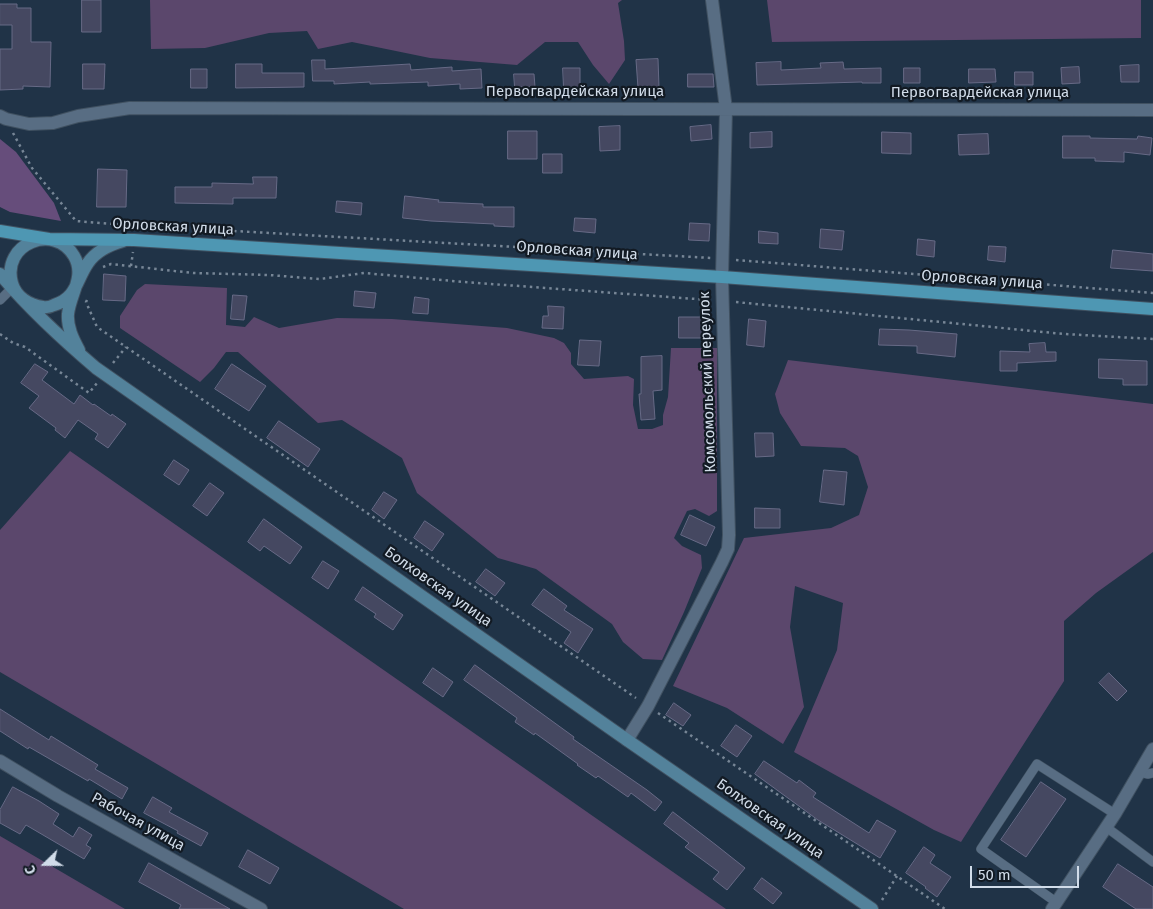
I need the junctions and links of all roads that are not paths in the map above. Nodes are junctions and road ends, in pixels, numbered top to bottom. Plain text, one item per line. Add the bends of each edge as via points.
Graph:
1 (712, 0) edge
2 (726, 109) junction
3 (1153, 110) edge
4 (3, 117) edge
5 (0, 231) edge
6 (48, 239) junction
7 (128, 240) junction
8 (0, 274) edge
9 (722, 277) junction
10 (16, 292) junction
11 (73, 293) junction
12 (0, 300) edge
13 (1153, 309) edge
14 (96, 368) junction
15 (627, 740) junction
16 (1153, 749) edge
17 (0, 762) edge
18 (1139, 772) junction
19 (1153, 773) edge
20 (1115, 814) junction
21 (1106, 827) junction
22 (1153, 862) edge
23 (877, 905) edge
24 (1054, 906) edge
25 (261, 909) edge

1 - 2 street, Комсомольский переулок
2 - 3 street, Первогвардейская улица
2 - 4 street, Первогвардейская улица via 130,108 53,123 29,124
2 - 9 street, Комсомольский переулок
5 - 6 main road, Орловская улица
6 - 7 main road, Орловская улица
6 - 10 main road via 34,240 22,247 13,259 10,274
6 - 11 main road via 63,244 74,255 78,278
7 - 9 main road, Орловская улица
7 - 11 main road via 105,247 96,254 88,262
8 - 10 main road, Болховская улица
9 - 13 main road, Орловская улица
9 - 15 street, Комсомольский переулок via 728,549 648,706
10 - 11 main road via 34,306 47,308 62,303
10 - 12 lane
10 - 14 main road, Болховская улица
11 - 14 main road via 68,313 71,335 78,349
14 - 15 main road, Болховская улица
15 - 23 main road, Болховская улица
16 - 18 street
17 - 25 street, Рабочая улица
18 - 19 lane
18 - 20 street
20 - 21 street
20 - 24 lane via 1037,764 981,850
21 - 22 lane
21 - 24 street

